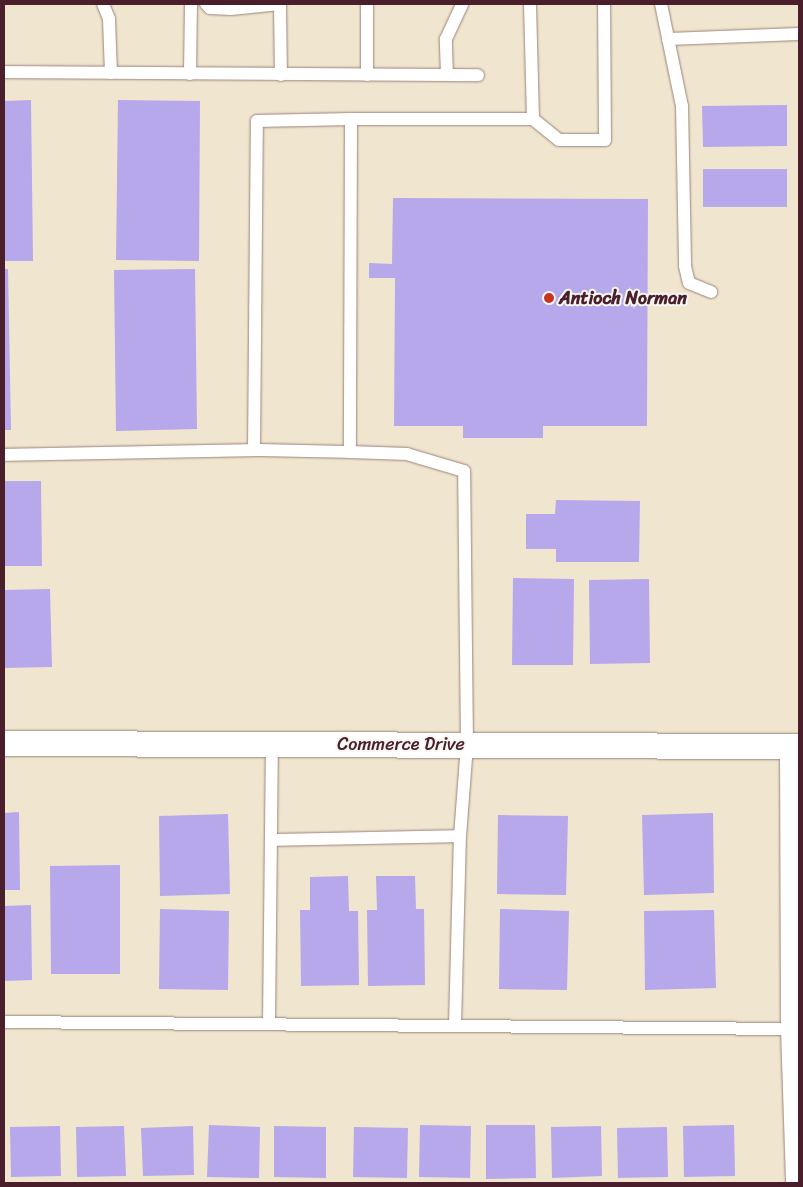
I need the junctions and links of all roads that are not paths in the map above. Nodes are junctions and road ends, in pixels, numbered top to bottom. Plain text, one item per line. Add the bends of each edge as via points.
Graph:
1 (103, 4) edge
2 (191, 4) edge
3 (206, 4) edge
4 (367, 4) edge
5 (462, 4) edge
6 (530, 4) edge
7 (604, 4) edge
8 (661, 4) edge
9 (280, 5) edge
10 (799, 34) edge
11 (668, 39) junction
12 (4, 72) edge
13 (112, 73) junction
14 (190, 74) junction
15 (281, 75) junction
16 (368, 75) junction
17 (447, 75) junction
18 (478, 75) dead end
19 (351, 119) junction
20 (533, 119) junction
21 (710, 292) dead end
22 (254, 450) junction
23 (350, 452) junction
24 (4, 455) edge
25 (4, 743) edge
26 (272, 744) junction
27 (467, 745) junction
28 (796, 746) edge
29 (460, 836) junction
30 (271, 840) junction
31 (4, 1022) edge
32 (269, 1024) junction
33 (455, 1025) junction
34 (793, 1029) junction
35 (798, 1183) edge

1 - 13 lane via 109,19
2 - 14 lane
3 - 9 lane via 210,8 231,9
4 - 16 lane
5 - 17 lane via 446,39
6 - 20 lane
7 - 20 lane via 605,140 558,140
8 - 11 lane
9 - 15 lane
10 - 11 lane
11 - 21 lane via 682,106 685,266 689,282
12 - 13 lane
13 - 14 lane
14 - 15 lane
15 - 16 lane
16 - 17 lane
17 - 18 lane
19 - 20 lane
19 - 22 lane via 257,121
19 - 23 lane
22 - 23 lane
22 - 24 lane
23 - 27 lane via 407,454 464,471
25 - 26 street, Commerce Drive
26 - 27 street, Commerce Drive
26 - 30 lane
27 - 28 street, Commerce Drive
27 - 29 lane
28 - 34 street
29 - 30 lane
29 - 33 lane
30 - 32 lane
31 - 32 lane
32 - 33 lane
33 - 34 lane
34 - 35 street

